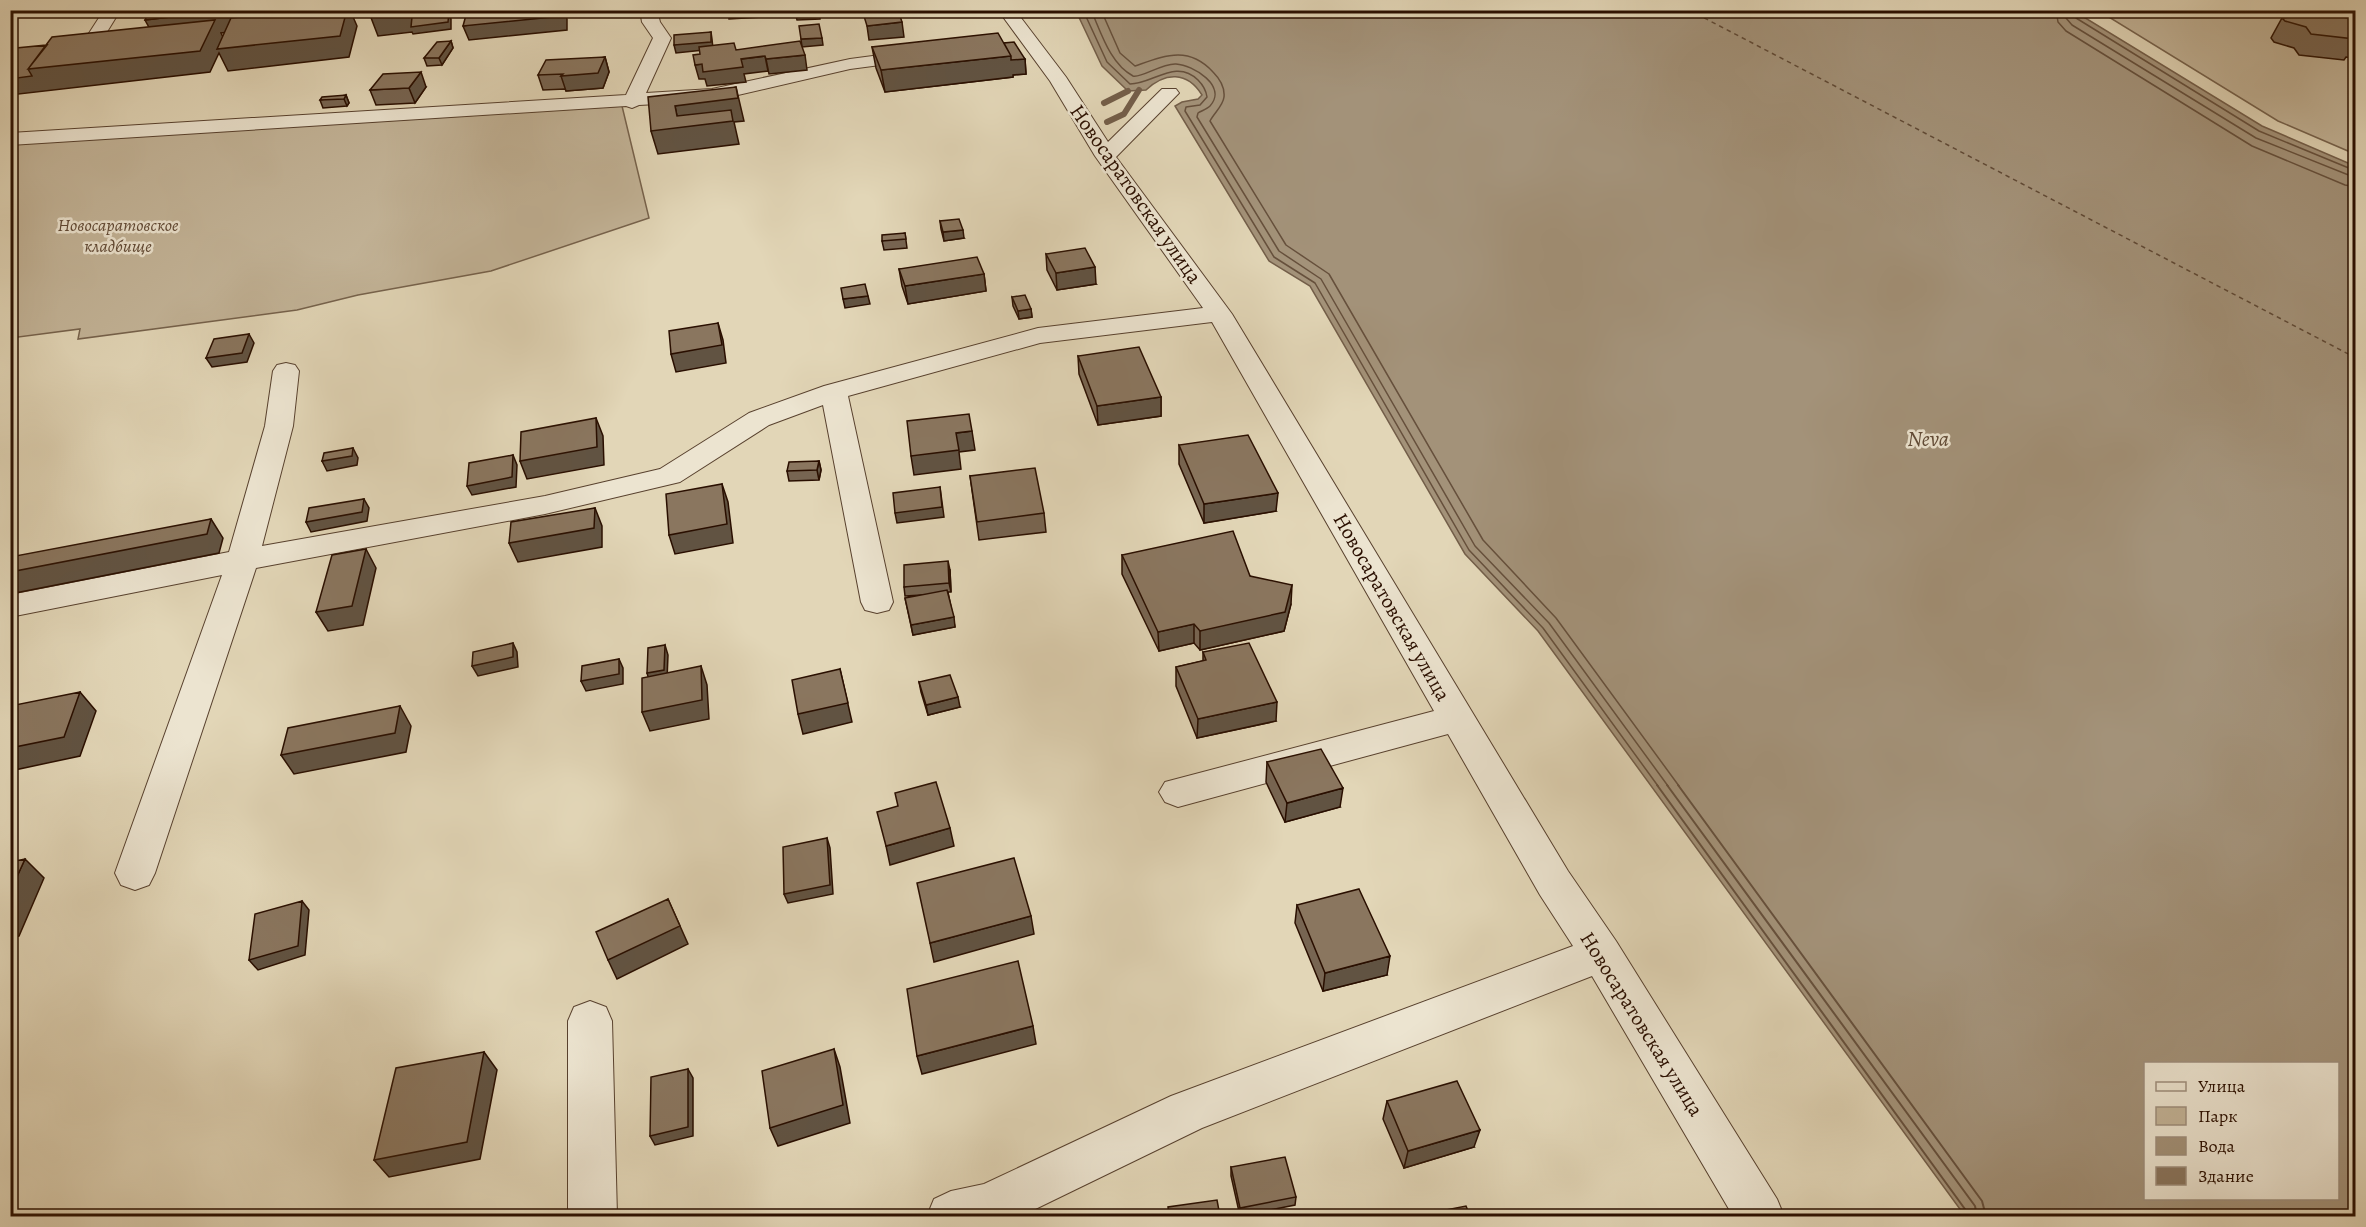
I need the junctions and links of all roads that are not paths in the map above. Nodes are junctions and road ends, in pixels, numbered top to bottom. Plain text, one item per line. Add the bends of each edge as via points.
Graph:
1 (1006, 10) edge
2 (2348, 10) edge
3 (2355, 13) edge
4 (110, 14) dead end
5 (645, 18) edge
6 (932, 54) edge
7 (10, 59) edge
8 (458, 93) dead end
9 (1169, 93) dead end
10 (632, 102) junction
11 (395, 116) junction
12 (10, 140) edge
13 (1105, 156) junction
14 (1220, 314) junction
15 (286, 371) dead end
16 (834, 392) junction
17 (243, 560) junction
18 (877, 602) dead end
19 (10, 606) edge
20 (1457, 718) junction
21 (1178, 792) dead end
22 (135, 873) dead end
23 (1601, 954) junction
24 (590, 1021) dead end
25 (593, 1216) edge
26 (951, 1216) edge
27 (1760, 1216) edge

1 - 13 street, Новосаратовская улица via 1091,129
2 - 3 street
4 - 7 street via 88,49
5 - 10 street via 662,38
6 - 10 street via 849,64 712,95
8 - 11 street
9 - 13 street
10 - 11 street
11 - 12 street
13 - 14 street, Новосаратовская улица
14 - 16 street via 1038,336
14 - 20 street, Новосаратовская улица
15 - 17 street via 279,426
16 - 17 street via 759,419 670,476 545,505
16 - 18 street
17 - 19 street
17 - 22 street
20 - 21 street
20 - 23 street, Новосаратовская улица via 1554,883
23 - 26 street via 1188,1112 988,1207
23 - 27 street, Новосаратовская улица
24 - 25 street

